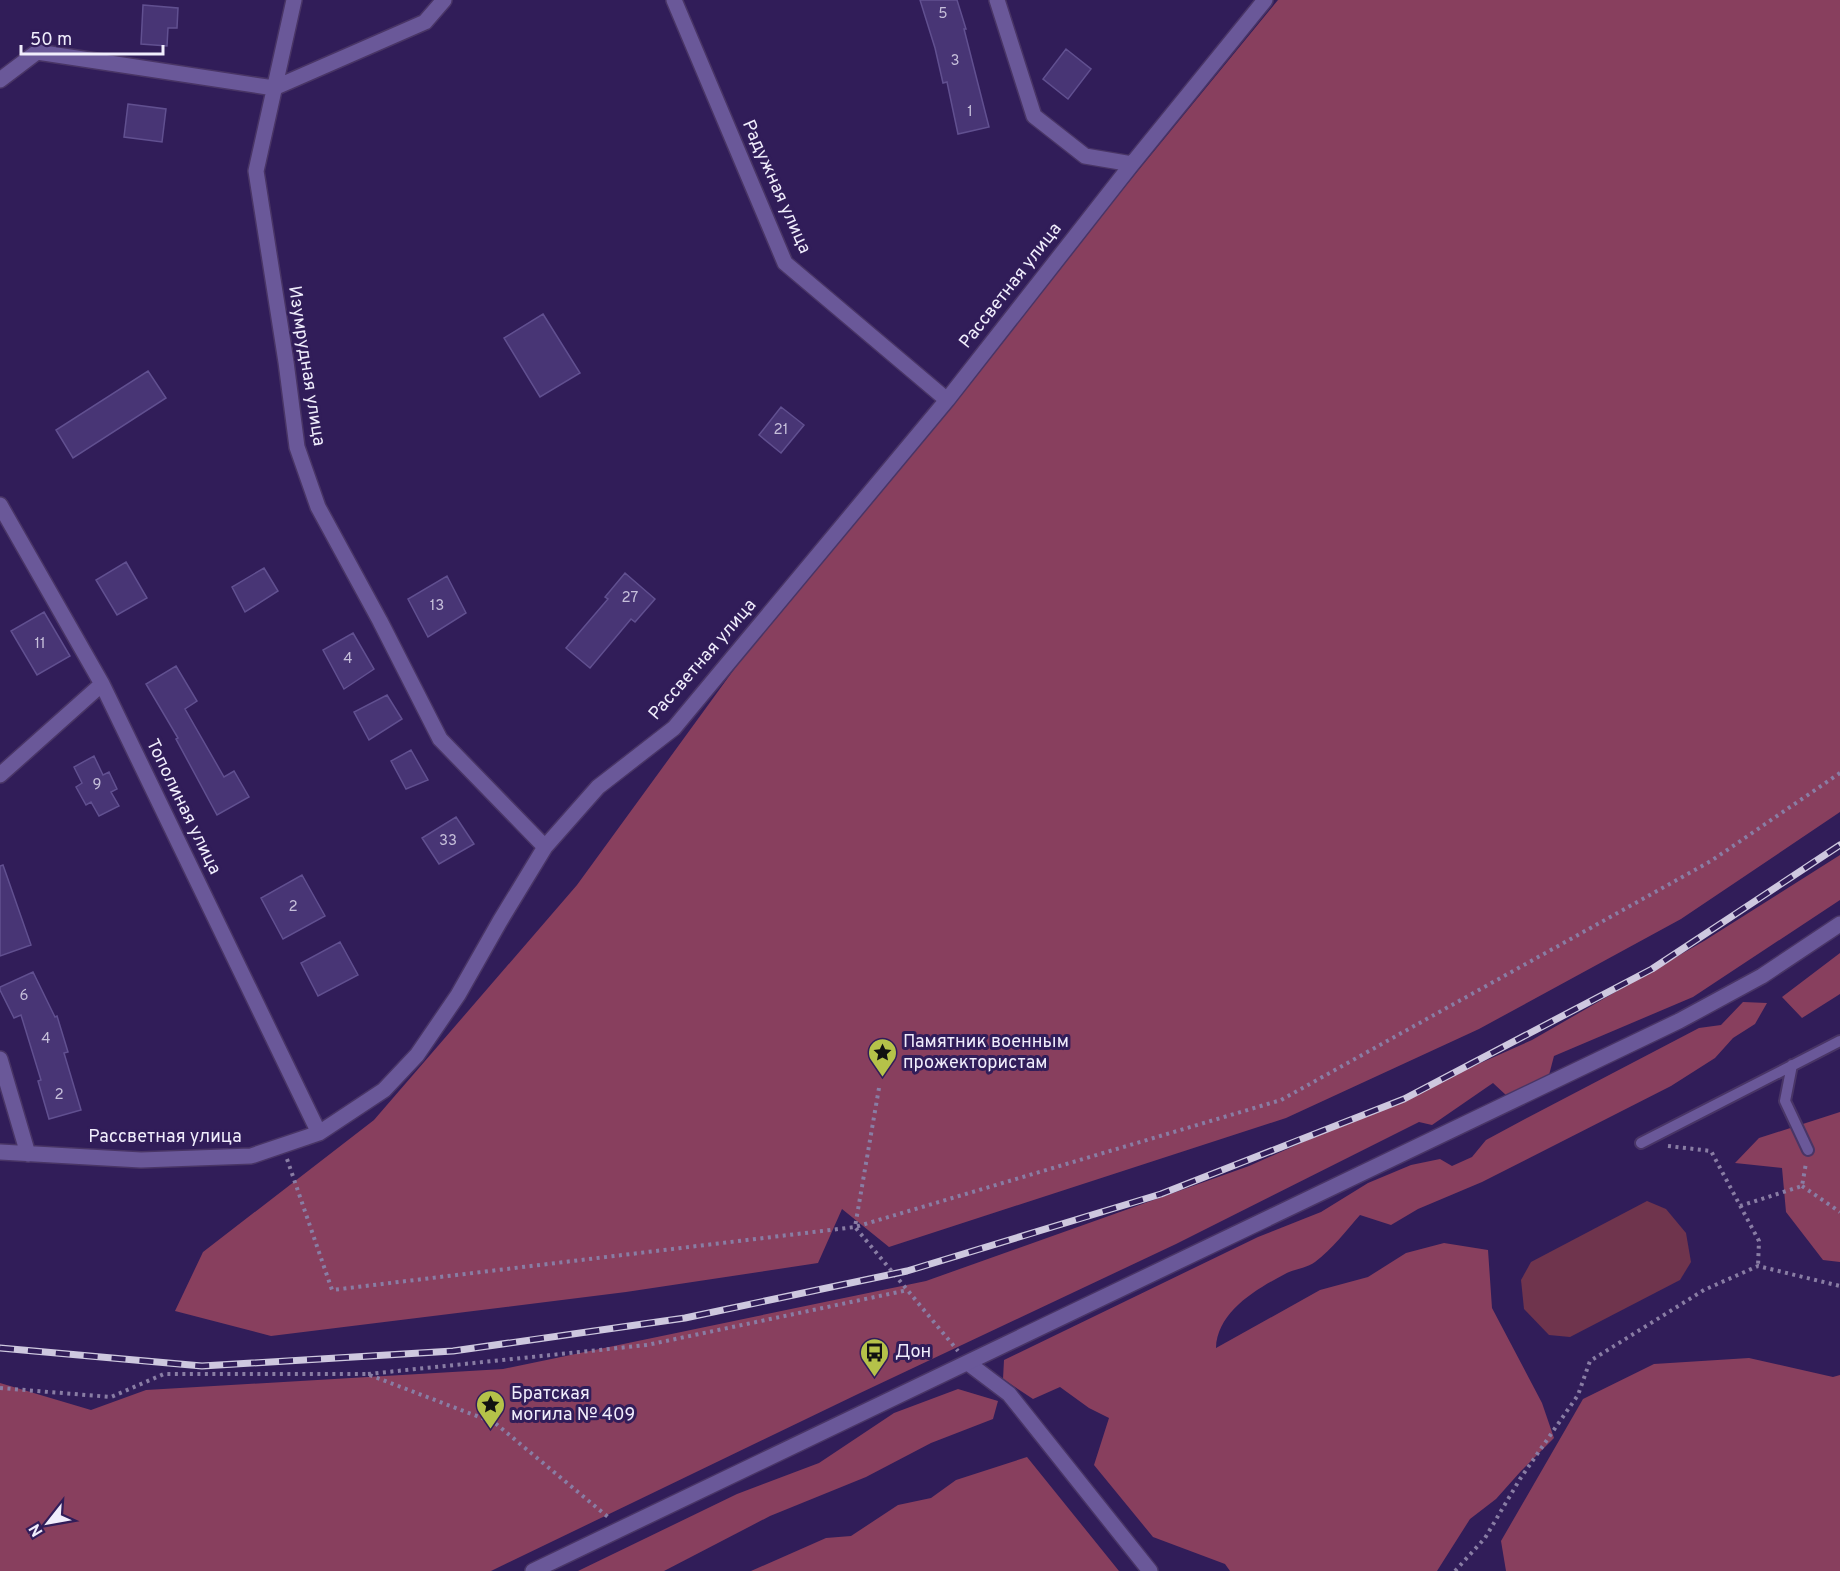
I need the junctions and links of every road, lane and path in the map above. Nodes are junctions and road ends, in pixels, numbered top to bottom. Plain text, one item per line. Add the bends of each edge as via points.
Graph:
1 (294, 0) edge
2 (444, 0) edge
3 (674, 0) edge
4 (997, 0) edge
5 (1264, 0) edge
6 (0, 80) edge
7 (274, 88) junction
8 (1132, 164) junction
9 (947, 400) junction
10 (0, 505) edge
11 (102, 684) junction
12 (1840, 773) edge
13 (0, 775) edge
14 (545, 847) junction
15 (1840, 924) edge
16 (1840, 1041) edge
17 (0, 1059) edge
18 (1792, 1065) junction
19 (879, 1088) dead end
20 (319, 1133) junction
21 (1641, 1143) joint
22 (283, 1146) junction
23 (1808, 1150) joint
24 (0, 1152) edge
25 (28, 1154) junction
26 (1802, 1186) junction
27 (1740, 1206) junction
28 (1840, 1212) edge
29 (855, 1227) junction
30 (1758, 1266) junction
31 (1840, 1286) edge
32 (908, 1290) junction
33 (968, 1364) junction
34 (367, 1374) junction
35 (0, 1388) edge
36 (622, 1528) junction
37 (533, 1571) edge
38 (1149, 1571) edge
39 (1455, 1571) edge

1 - 7 street, Изумрудная улица
2 - 7 street via 425,22
3 - 9 street, Радужная улица via 785,263
4 - 8 street via 1034,116 1084,156
5 - 8 street, Рассветная улица
6 - 7 street via 37,52
7 - 14 street, Изумрудная улица via 256,171 297,447 318,507 440,739
8 - 9 street, Рассветная улица
9 - 14 street, Рассветная улица via 674,728 598,787
10 - 11 street, Тополиная улица
11 - 13 street
11 - 20 street, Тополиная улица
12 - 29 path via 1711,861 1281,1100
14 - 20 street, Рассветная улица via 458,995 417,1055 384,1090
15 - 33 street via 1762,976 1679,1021
16 - 18 lane
17 - 25 street
18 - 21 lane
18 - 23 lane via 1785,1101
19 - 29 path
20 - 22 street, Рассветная улица
21 - 27 path via 1711,1151
22 - 25 street, Рассветная улица via 251,1156 141,1160
22 - 29 path via 332,1290
23 - 26 path
24 - 25 street, Рассветная улица
26 - 27 path
26 - 28 path
27 - 30 path via 1759,1241
29 - 32 path
30 - 31 path
30 - 39 path via 1704,1290 1590,1361 1578,1395 1485,1538
32 - 33 path
32 - 34 path via 647,1345
33 - 36 street
33 - 38 street via 1009,1394
34 - 35 path via 164,1374 111,1397
34 - 36 path via 495,1423
36 - 37 street

